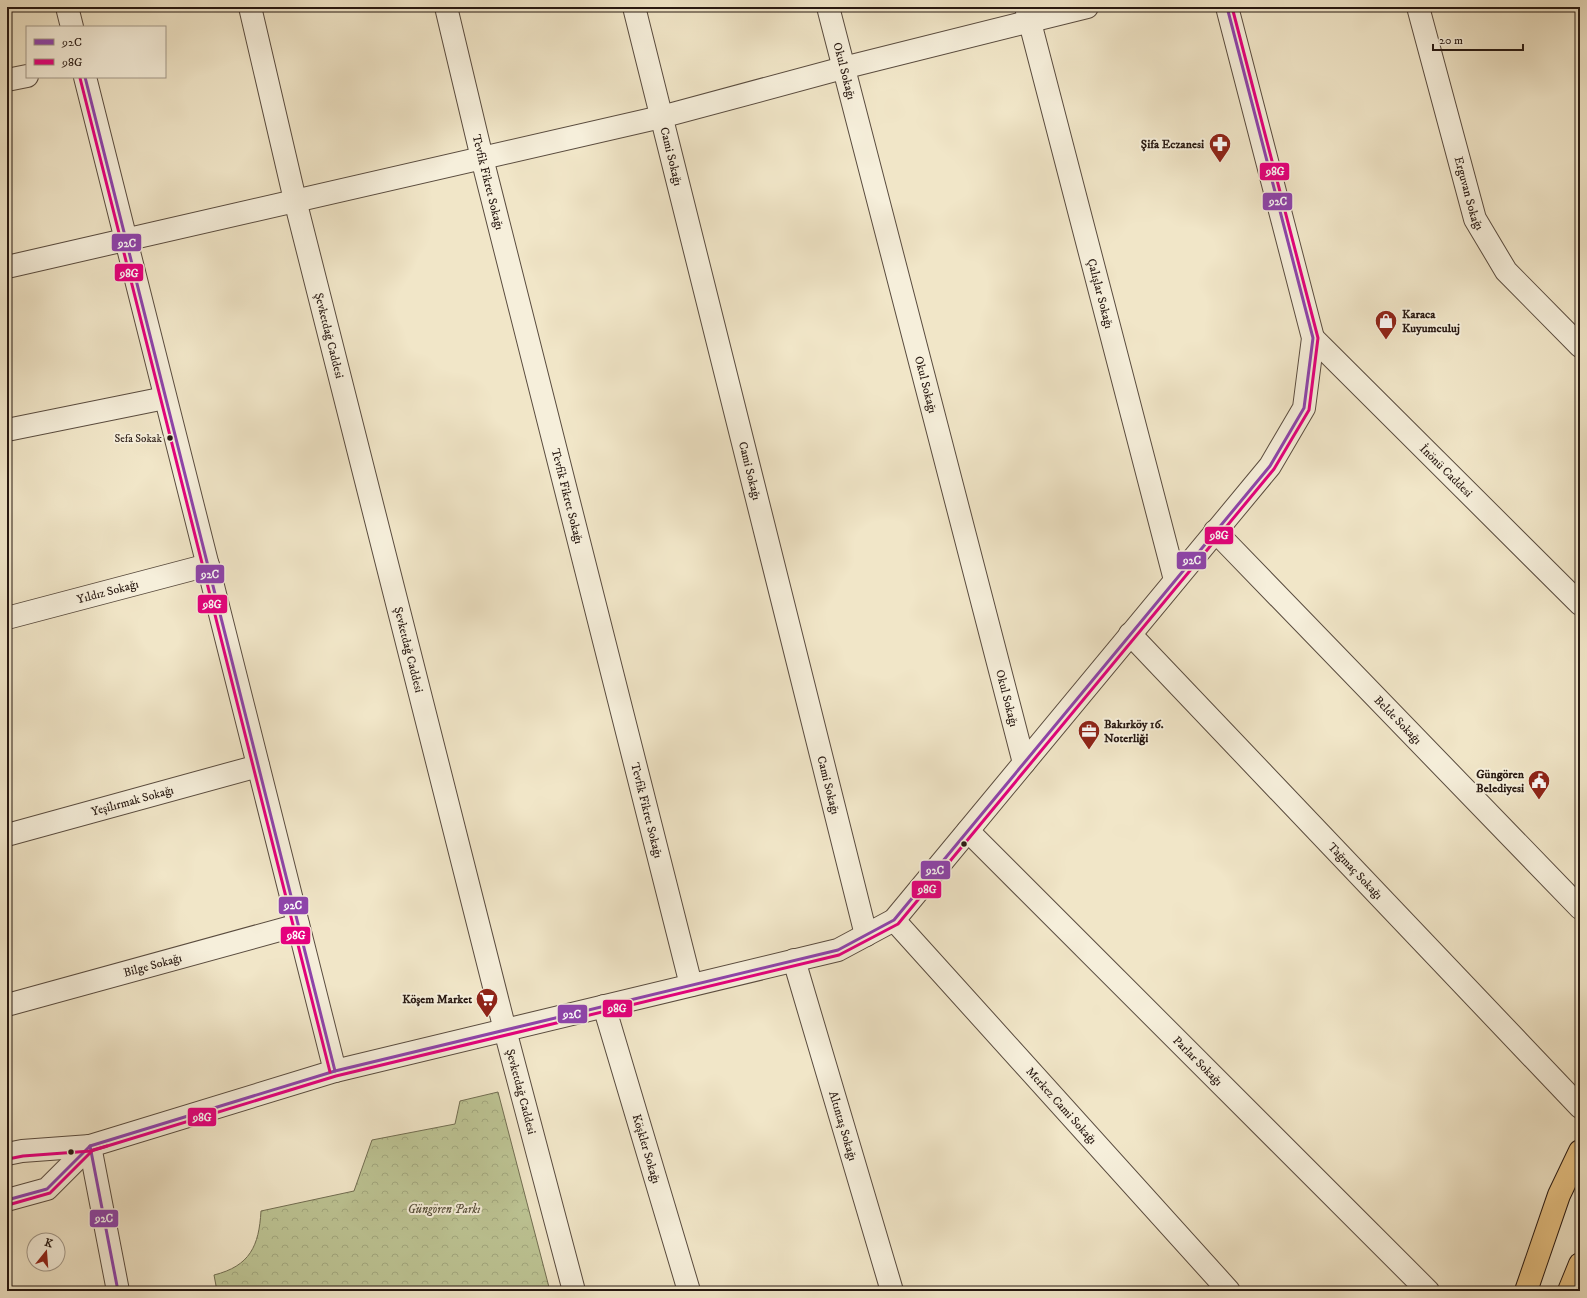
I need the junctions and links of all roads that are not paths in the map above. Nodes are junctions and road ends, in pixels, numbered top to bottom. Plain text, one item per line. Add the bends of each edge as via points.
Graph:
1 (67, 7) edge
2 (250, 7) edge
3 (446, 7) edge
4 (634, 7) edge
5 (828, 7) edge
6 (1087, 7) edge
7 (1227, 7) edge
8 (1418, 7) edge
9 (1027, 14) edge
10 (72, 26) edge
11 (843, 68) junction
12 (26, 76) edge
13 (85, 78) edge
14 (7, 80) edge
15 (661, 117) junction
16 (482, 158) junction
17 (295, 200) junction
18 (126, 241) junction
19 (7, 267) edge
20 (1313, 338) junction
21 (1580, 346) edge
22 (166, 398) junction
23 (7, 430) edge
24 (1216, 531) junction
25 (208, 565) junction
26 (1175, 580) junction
27 (1580, 604) edge
28 (7, 618) edge
29 (1130, 634) junction
30 (1024, 763) junction
31 (258, 766) junction
32 (968, 831) junction
33 (7, 835) edge
34 (1580, 908) edge
35 (894, 920) junction
36 (298, 925) junction
37 (866, 935) junction
38 (794, 960) junction
39 (691, 985) junction
40 (7, 1005) edge
41 (604, 1006) junction
42 (505, 1030) junction
43 (335, 1071) junction
44 (1580, 1107) edge
45 (90, 1146) junction
46 (1580, 1150) edge
47 (7, 1154) edge
48 (7, 1200) edge
49 (1580, 1264) edge
50 (118, 1291) edge
51 (574, 1291) edge
52 (689, 1291) edge
53 (892, 1291) edge
54 (1229, 1291) edge
55 (1428, 1291) edge
56 (1526, 1291) edge
57 (1569, 1291) edge

1 - 10 street
2 - 17 street, Şevketdağ Caddesi
3 - 16 street, Tevfik Fikret Sokağı
4 - 15 street, Cami Sokağı
5 - 11 street, Okul Sokağı
6 - 9 street
7 - 20 street
8 - 21 street, Erguvan Sokağı via 1475,220 1506,271
9 - 11 street
9 - 26 street, Çalışlar Sokağı
11 - 15 street
11 - 30 street, Okul Sokağı
12 - 14 street
13 - 18 street
15 - 16 street
15 - 37 street, Cami Sokağı
16 - 17 street
16 - 39 street, Tevfik Fikret Sokağı
17 - 18 street
17 - 42 street, Şevketdağ Caddesi
18 - 19 street
18 - 22 street
20 - 24 street via 1304,408 1270,466
20 - 27 street, İnönü Caddesi
22 - 23 street
22 - 25 street
24 - 26 street
24 - 34 street, Belde Sokağı
25 - 28 street, Yıldız Sokağı
25 - 31 street
26 - 29 street
29 - 30 street
29 - 44 street, Tağmaç Sokağı
30 - 32 street
31 - 33 street, Yeşilırmak Sokağı
31 - 36 street
32 - 35 street
32 - 55 street, Parlar Sokağı
35 - 37 street
35 - 54 street, Merkez Cami Sokağı
36 - 40 street, Bilge Sokağı
36 - 43 street
37 - 38 street via 838,950
38 - 39 street
38 - 53 street, Altıntaş Sokağı
39 - 41 street
41 - 42 street
41 - 52 street, Köşkler Sokağı
42 - 43 street
42 - 51 street, Şevketdağ Caddesi
43 - 45 street
45 - 47 street
45 - 48 street via 47,1189
45 - 50 street
46 - 56 main road via 1559,1195
49 - 57 main road

